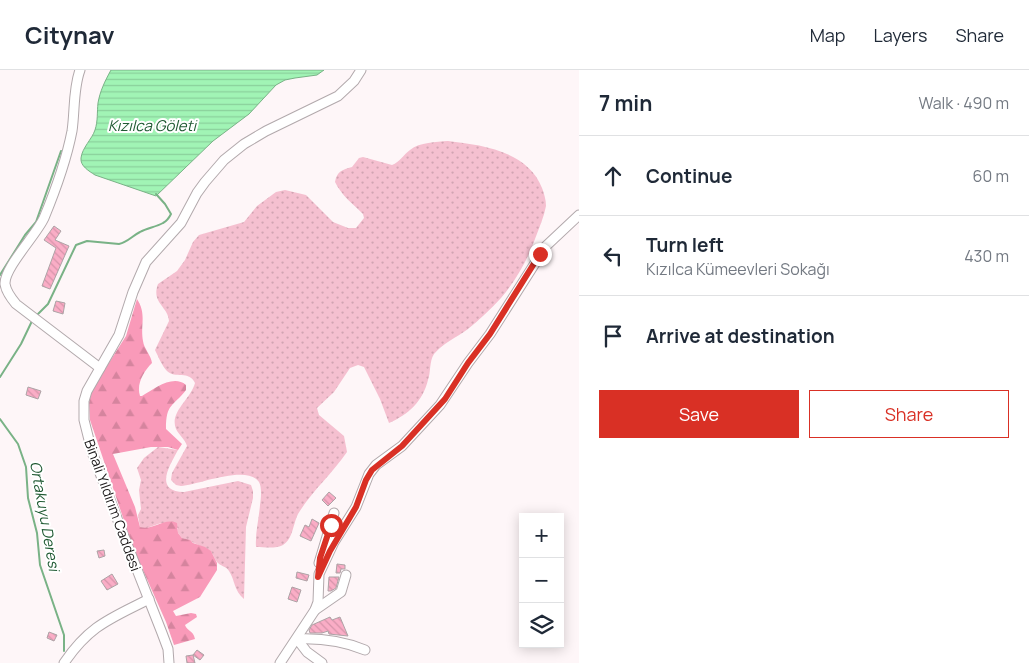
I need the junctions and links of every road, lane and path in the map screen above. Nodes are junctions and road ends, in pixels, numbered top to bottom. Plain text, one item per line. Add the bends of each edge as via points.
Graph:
1 (80, 70) edge
2 (361, 70) edge
3 (579, 215) edge
4 (100, 368) junction
5 (334, 514) dead end
6 (316, 537) dead end
7 (325, 541) junction
8 (346, 575) dead end
9 (318, 577) junction
10 (149, 599) junction
11 (315, 610) junction
12 (297, 639) junction
13 (364, 650) dead end
14 (64, 663) edge
15 (169, 663) edge
16 (280, 663) edge
17 (322, 663) edge

1 - 4 street via 72,132 61,176 43,219 8,273 6,284 16,304
2 - 4 street, Binali Yıldırım Caddesi via 338,96 244,144 205,182 181,223 146,262 119,335
3 - 9 street via 546,246 440,405 402,446 372,470
4 - 10 street, Binali Yıldırım Caddesi via 87,391 84,420
5 - 7 street
6 - 7 street
7 - 9 street
8 - 11 street via 341,592
9 - 11 street
10 - 14 street via 95,628 81,640
10 - 15 street, Binali Yıldırım Caddesi via 168,649
11 - 12 street
12 - 13 street via 324,639
12 - 16 street
12 - 17 street

